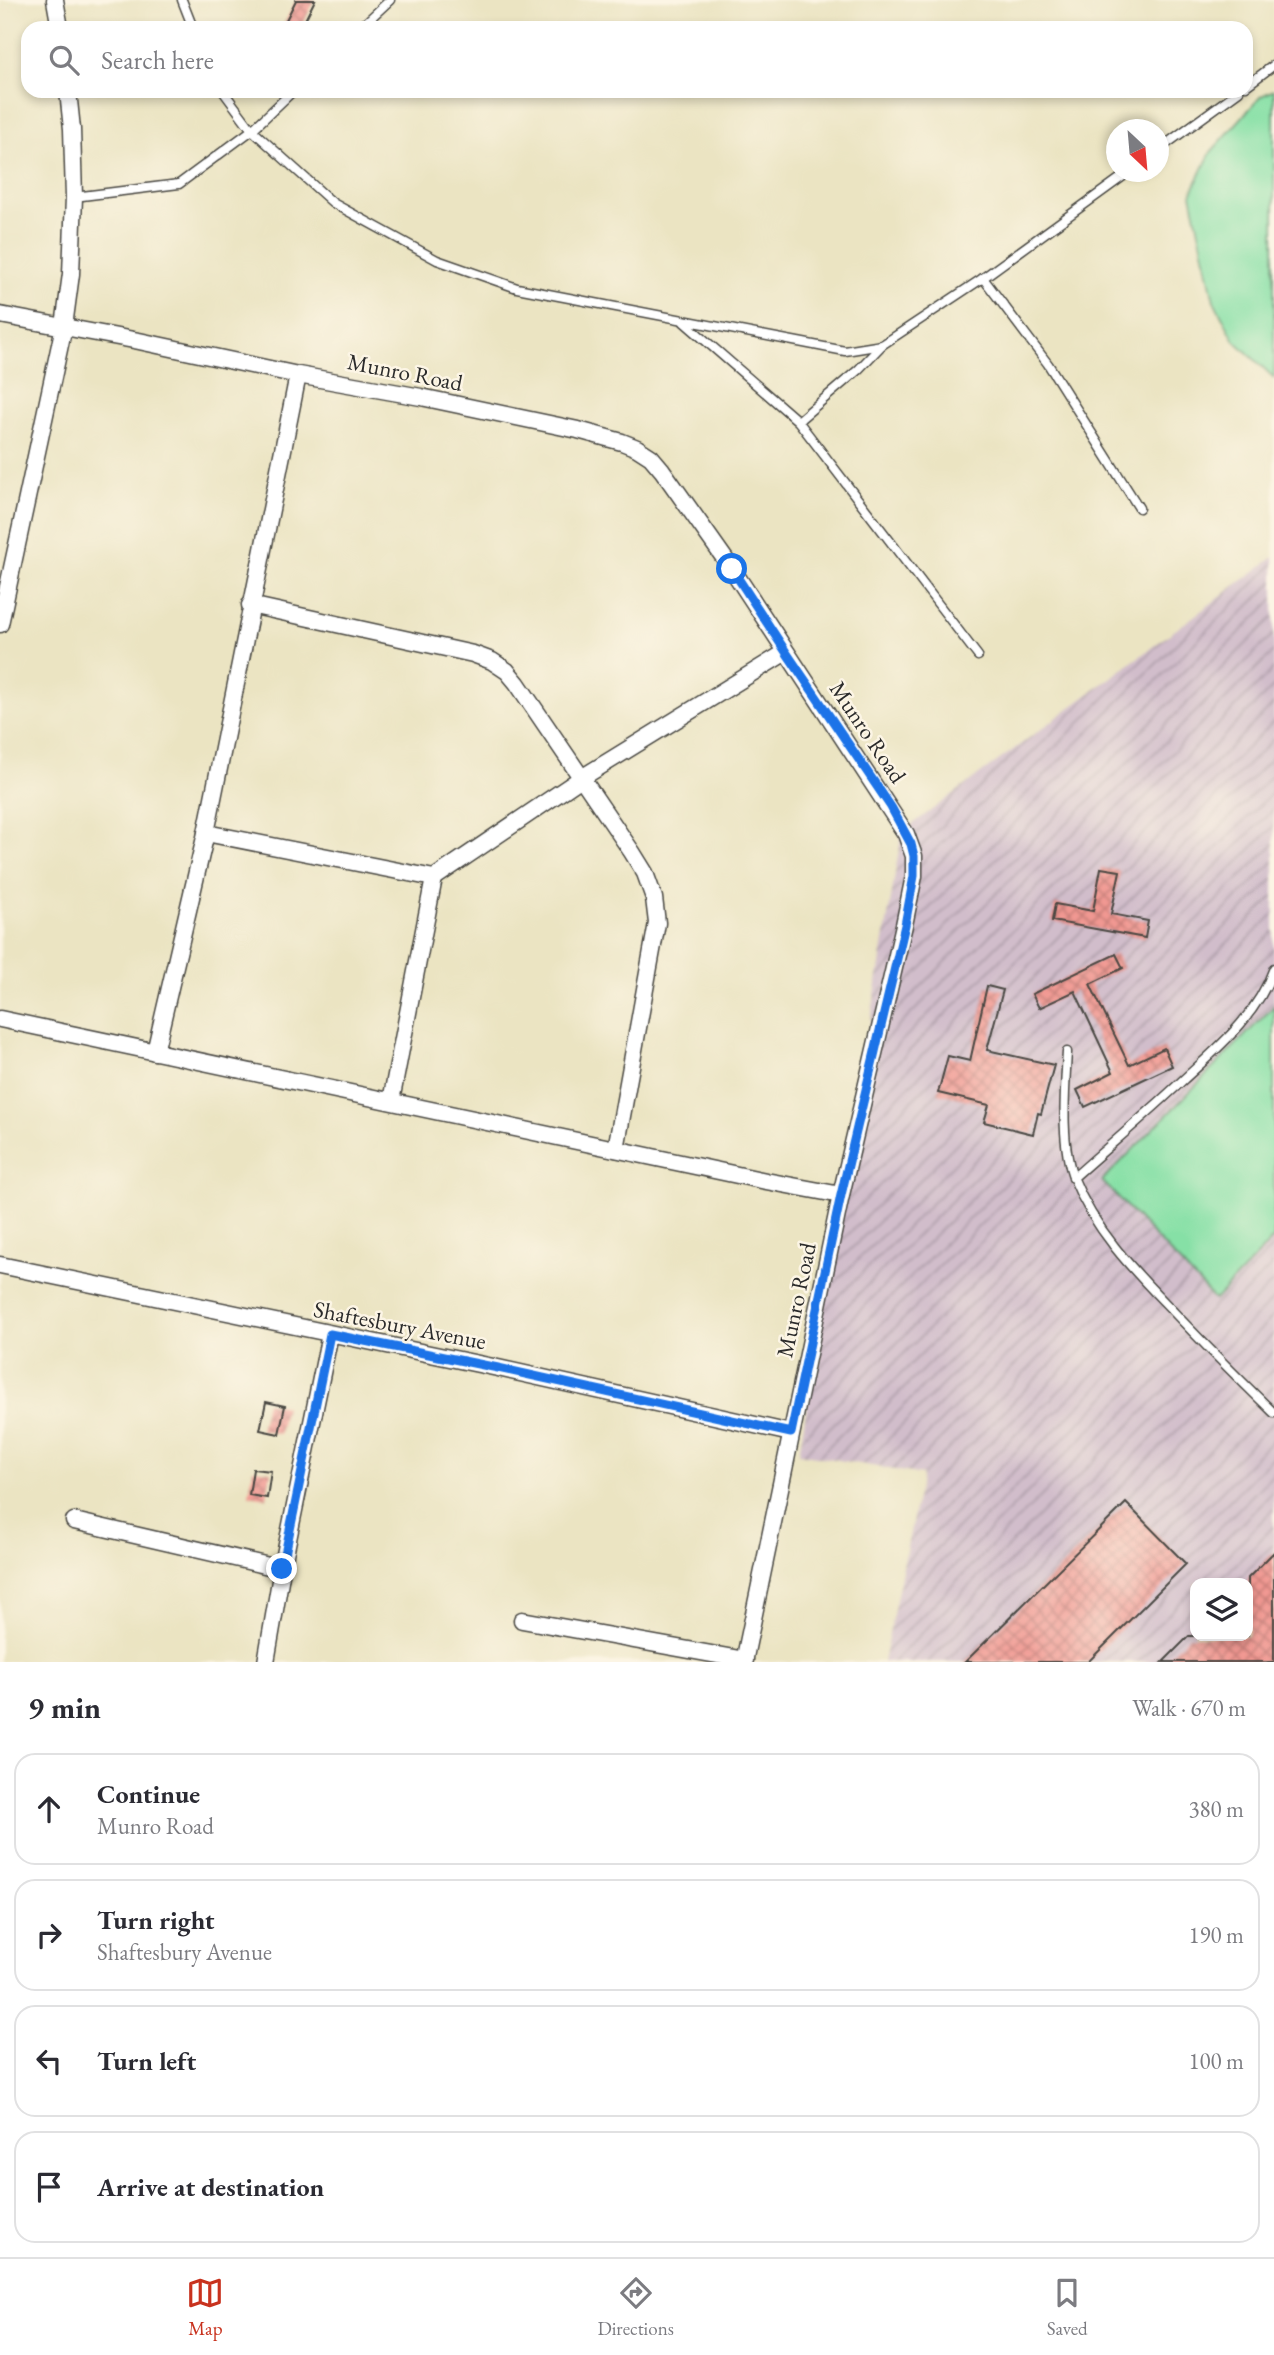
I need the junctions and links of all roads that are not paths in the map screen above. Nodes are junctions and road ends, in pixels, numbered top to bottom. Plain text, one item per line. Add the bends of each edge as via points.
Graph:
1 (55, 0) edge
2 (182, 0) edge
3 (390, 0) edge
4 (59, 21) edge
5 (190, 21) edge
6 (368, 21) edge
7 (1274, 65) edge
8 (1253, 81) edge
9 (69, 98) edge
10 (228, 98) edge
11 (286, 98) edge
12 (1229, 98) edge
13 (252, 130) junction
14 (1169, 142) edge
15 (1115, 182) edge
16 (74, 197) junction
17 (983, 278) junction
18 (0, 315) edge
19 (682, 321) junction
20 (64, 326) junction
21 (882, 345) junction
22 (298, 375) junction
23 (798, 421) junction
24 (1139, 508) dead end
25 (250, 605) junction
26 (0, 624) edge
27 (786, 652) junction
28 (978, 656) dead end
29 (583, 777) junction
30 (206, 833) junction
31 (434, 878) junction
32 (1274, 970) edge
33 (0, 1019) edge
34 (155, 1052) junction
35 (1067, 1052) dead end
36 (391, 1101) junction
37 (616, 1149) junction
38 (1073, 1178) junction
39 (841, 1195) junction
40 (0, 1265) edge
41 (330, 1334) junction
42 (1274, 1413) edge
43 (791, 1433) junction
44 (74, 1521) dead end
45 (282, 1569) junction
46 (522, 1620) dead end
47 (745, 1661) edge
48 (266, 1662) edge

1 - 4 street
2 - 5 lane
3 - 6 lane
7 - 8 lane
9 - 16 street
10 - 13 lane
11 - 13 lane
12 - 14 lane
13 - 16 lane via 179,184
13 - 19 lane via 332,202 437,260 517,288
15 - 17 lane
16 - 20 street
17 - 21 lane
17 - 24 lane via 1048,364
18 - 20 street, Munro Road
19 - 21 lane via 845,351
19 - 23 lane
20 - 22 street, Munro Road
20 - 26 street
21 - 23 lane
22 - 25 street
22 - 27 street, Munro Road via 578,430 637,448 662,470
23 - 28 lane
25 - 29 street via 439,645 492,661 517,683
25 - 30 street
27 - 29 street
27 - 39 street, Munro Road via 891,807 914,856 905,925
29 - 31 street
29 - 37 street via 645,873 656,911 653,951
30 - 31 street
30 - 34 street
31 - 36 street
32 - 38 lane via 1246,1020
33 - 34 street
34 - 36 street
35 - 38 lane via 1063,1111
36 - 37 street
37 - 39 street
38 - 42 lane via 1096,1223 1130,1266
39 - 43 street, Munro Road
40 - 41 street, Shaftesbury Avenue
41 - 43 street, Shaftesbury Avenue
41 - 45 street
43 - 47 street, Munro Road
44 - 45 street
45 - 48 street
46 - 47 street

